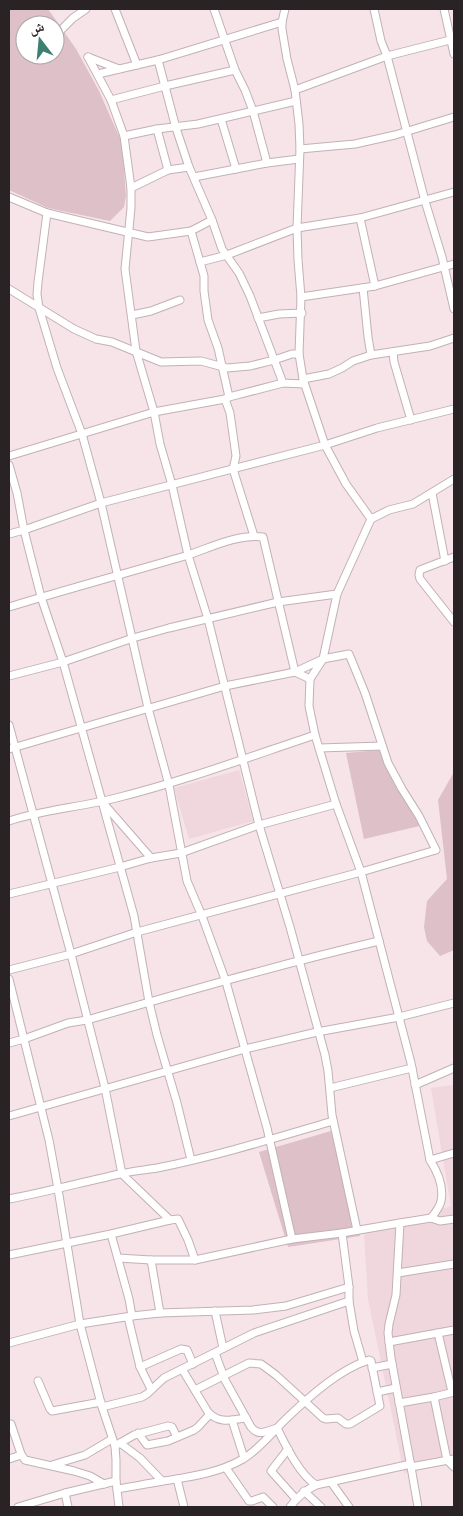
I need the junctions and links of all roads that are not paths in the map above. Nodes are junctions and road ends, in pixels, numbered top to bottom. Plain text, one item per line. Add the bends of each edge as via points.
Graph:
1 (86, 9) edge
2 (115, 9) edge
3 (214, 9) edge
4 (285, 9) edge
5 (374, 9) edge
6 (444, 9) edge
7 (282, 22) junction
8 (65, 26) edge
9 (452, 39) edge
10 (225, 40) junction
11 (454, 54) edge
12 (387, 56) junction
13 (158, 60) junction
14 (137, 65) junction
15 (119, 69) junction
16 (234, 70) junction
17 (98, 74) junction
18 (165, 86) junction
19 (295, 90) junction
20 (111, 100) junction
21 (296, 101) junction
22 (253, 111) junction
23 (454, 117) edge
24 (221, 119) junction
25 (176, 128) junction
26 (156, 129) junction
27 (407, 131) junction
28 (124, 136) junction
29 (300, 149) junction
30 (299, 159) junction
31 (267, 163) junction
32 (189, 167) junction
33 (236, 169) junction
34 (168, 170) junction
35 (194, 177) junction
36 (131, 188) junction
37 (454, 192) edge
38 (9, 197) edge
39 (425, 201) junction
40 (47, 213) junction
41 (360, 218) junction
42 (212, 220) junction
43 (298, 228) junction
44 (191, 231) junction
45 (127, 232) junction
46 (227, 255) junction
47 (200, 262) junction
48 (454, 264) edge
49 (444, 268) junction
50 (375, 286) junction
51 (362, 288) junction
52 (9, 289) edge
53 (302, 297) junction
54 (180, 300) dead end
55 (39, 308) junction
56 (454, 309) edge
57 (302, 313) junction
58 (132, 315) junction
59 (258, 318) junction
60 (454, 338) edge
61 (136, 351) junction
62 (393, 352) junction
63 (299, 354) junction
64 (371, 355) junction
65 (274, 360) junction
66 (222, 367) junction
67 (303, 382) junction
68 (284, 383) junction
69 (227, 398) junction
70 (454, 408) edge
71 (154, 412) junction
72 (411, 420) junction
73 (82, 434) junction
74 (325, 446) junction
75 (9, 456) edge
76 (9, 465) edge
77 (233, 469) junction
78 (454, 480) edge
79 (172, 485) junction
80 (432, 493) junction
81 (101, 503) junction
82 (371, 519) junction
83 (24, 530) junction
84 (9, 534) edge
85 (254, 536) junction
86 (188, 555) junction
87 (454, 557) edge
88 (445, 561) junction
89 (118, 575) junction
90 (337, 594) junction
91 (41, 597) junction
92 (278, 602) junction
93 (9, 607) edge
94 (208, 619) junction
95 (454, 622) edge
96 (133, 638) junction
97 (322, 659) junction
98 (62, 662) junction
99 (295, 672) junction
100 (9, 676) edge
101 (310, 679) junction
102 (225, 686) junction
103 (148, 708) junction
104 (9, 724) edge
105 (82, 728) junction
106 (315, 735) junction
107 (382, 746) junction
108 (12, 748) edge
109 (319, 748) junction
110 (244, 759) junction
111 (169, 784) junction
112 (102, 802) junction
113 (336, 804) junction
114 (34, 815) junction
115 (9, 821) edge
116 (259, 825) junction
117 (181, 853) junction
118 (151, 858) junction
119 (120, 867) junction
120 (361, 872) junction
121 (53, 884) junction
122 (280, 893) junction
123 (9, 894) edge
124 (202, 916) junction
125 (137, 932) junction
126 (379, 941) junction
127 (72, 954) junction
128 (298, 960) junction
129 (9, 970) edge
130 (9, 979) edge
131 (226, 982) junction
132 (149, 1002) junction
133 (454, 1004) edge
134 (398, 1017) junction
135 (87, 1020) junction
136 (317, 1032) junction
137 (24, 1039) junction
138 (9, 1043) edge
139 (245, 1049) junction
140 (412, 1068) junction
141 (454, 1068) edge
142 (168, 1070) junction
143 (415, 1084) junction
144 (105, 1088) junction
145 (330, 1088) junction
146 (42, 1107) junction
147 (9, 1116) edge
148 (333, 1121) junction
149 (269, 1140) junction
150 (454, 1153) edge
151 (191, 1160) junction
152 (430, 1160) junction
153 (122, 1174) junction
154 (58, 1189) junction
155 (9, 1199) edge
156 (431, 1218) junction
157 (454, 1219) edge
158 (170, 1220) junction
159 (400, 1223) junction
160 (357, 1230) junction
161 (342, 1233) junction
162 (111, 1234) junction
163 (292, 1238) junction
164 (67, 1244) junction
165 (9, 1256) edge
166 (118, 1258) junction
167 (151, 1260) junction
168 (195, 1260) junction
169 (454, 1264) edge
170 (398, 1273) junction
171 (349, 1287) junction
172 (349, 1301) junction
173 (298, 1303) junction
174 (215, 1311) junction
175 (160, 1313) junction
176 (130, 1316) junction
177 (302, 1317) junction
178 (80, 1324) junction
179 (454, 1330) edge
180 (438, 1333) junction
181 (389, 1342) junction
182 (9, 1343) edge
183 (223, 1348) junction
184 (215, 1353) junction
185 (363, 1362) junction
186 (192, 1364) junction
187 (392, 1364) junction
188 (140, 1367) junction
189 (372, 1368) junction
190 (182, 1369) junction
191 (224, 1376) junction
192 (38, 1381) dead end
193 (396, 1388) junction
194 (151, 1389) junction
195 (195, 1390) junction
196 (377, 1392) junction
197 (453, 1392) edge
198 (434, 1397) junction
199 (306, 1401) junction
200 (399, 1403) junction
201 (101, 1404) junction
202 (210, 1414) junction
203 (246, 1418) junction
204 (232, 1420) junction
205 (9, 1424) edge
206 (277, 1428) junction
207 (138, 1434) junction
208 (177, 1437) junction
209 (116, 1442) junction
210 (288, 1449) junction
211 (21, 1455) junction
212 (244, 1458) junction
213 (9, 1459) edge
214 (451, 1459) edge
215 (50, 1466) junction
216 (411, 1466) junction
217 (454, 1467) edge
218 (226, 1468) junction
219 (177, 1479) junction
220 (116, 1481) junction
221 (162, 1481) junction
222 (331, 1482) junction
223 (104, 1484) junction
224 (316, 1485) junction
225 (117, 1489) junction
226 (304, 1491) junction
227 (65, 1493) junction
228 (296, 1499) junction
229 (23, 1506) edge
230 (68, 1507) edge
231 (119, 1507) edge
232 (184, 1507) edge
233 (272, 1507) edge
234 (290, 1507) edge
235 (321, 1507) edge
236 (348, 1507) edge
237 (418, 1507) edge

1 - 8 street
2 - 14 street
3 - 10 street
4 - 7 street
5 - 12 street
6 - 9 street
7 - 10 street
7 - 19 street
9 - 11 street
9 - 12 street
10 - 13 street
10 - 16 street
12 - 19 street
12 - 27 street
13 - 14 street
13 - 18 street
14 - 15 street
15 - 17 street
15 - 17 street via 88,57
16 - 18 street
16 - 22 street
17 - 20 street
18 - 20 street
18 - 25 street
19 - 21 street
20 - 28 street
21 - 22 street
21 - 29 street
22 - 24 street
22 - 31 street
23 - 27 street
24 - 25 street
24 - 33 street
25 - 26 street
25 - 32 street
26 - 28 street
26 - 34 street
27 - 29 street via 354,144
27 - 39 street
28 - 36 street
29 - 30 street
30 - 31 street
30 - 43 street
31 - 33 street
32 - 34 street
32 - 35 street
33 - 35 street
34 - 36 street
35 - 42 street
36 - 45 street
37 - 39 street
38 - 40 street
39 - 41 street
39 - 49 street
40 - 45 street
40 - 55 street via 38,282
41 - 43 street
41 - 50 street
42 - 44 street
42 - 46 street
43 - 46 street
43 - 53 street
44 - 45 street via 153,237
44 - 47 street
45 - 58 street via 125,269
46 - 47 street
46 - 59 street via 244,283
47 - 66 street via 208,320
48 - 49 street
49 - 50 street
49 - 56 street
50 - 51 street
51 - 53 street
51 - 64 street
52 - 55 street
53 - 57 street
54 - 58 street
55 - 61 street via 96,339
55 - 73 street
57 - 59 street
57 - 63 street
58 - 61 street
59 - 65 street
60 - 62 street
61 - 66 street via 161,362 201,361
61 - 71 street
62 - 64 street
62 - 72 street
63 - 65 street
63 - 67 street
64 - 67 street
65 - 66 street via 250,366
65 - 68 street
66 - 69 street
67 - 68 street
67 - 74 street
68 - 69 street
69 - 71 street
69 - 77 street via 236,456
70 - 72 street
71 - 73 street
71 - 79 street
72 - 74 street
73 - 75 street
73 - 81 street
74 - 77 street
74 - 82 street
76 - 83 street
77 - 79 street
77 - 85 street
78 - 80 street
79 - 81 street
79 - 86 street
80 - 82 street via 413,504
80 - 88 street
81 - 83 street
81 - 89 street
82 - 90 street
83 - 84 street
83 - 91 street
85 - 86 street
85 - 92 street via 263,536
86 - 89 street
86 - 94 street
87 - 88 street
88 - 95 street via 420,570 419,575
89 - 91 street
89 - 96 street
90 - 92 street
90 - 97 street
91 - 93 street
91 - 98 street
92 - 94 street
92 - 99 street
94 - 96 street
94 - 102 street
96 - 98 street
96 - 103 street
97 - 99 street
97 - 101 street
97 - 107 street via 349,654 366,693
98 - 100 street
98 - 105 street
99 - 101 street
99 - 102 street
101 - 106 street via 309,706
102 - 103 street
102 - 110 street
103 - 105 street
103 - 111 street
104 - 108 street
105 - 108 street
105 - 112 street
106 - 109 street
106 - 110 street
107 - 109 street
107 - 120 street via 395,777 436,850
108 - 114 street
109 - 113 street
110 - 111 street
110 - 116 street
111 - 112 street
111 - 117 street
112 - 114 street
112 - 118 street
112 - 119 street
113 - 116 street
113 - 120 street
114 - 115 street
114 - 121 street
116 - 117 street
116 - 122 street
117 - 118 street
117 - 124 street via 187,881
118 - 119 street
119 - 121 street
119 - 125 street
120 - 122 street
120 - 126 street
121 - 123 street
121 - 127 street
122 - 124 street
122 - 128 street
124 - 125 street
124 - 131 street
125 - 127 street
125 - 132 street
126 - 128 street
126 - 134 street
127 - 129 street
127 - 135 street
128 - 131 street
128 - 136 street
130 - 137 street
131 - 132 street
131 - 139 street
132 - 135 street
132 - 142 street
133 - 134 street
134 - 136 street
134 - 140 street
135 - 137 street via 68,1023
135 - 144 street
136 - 139 street
136 - 145 street via 327,1064
137 - 138 street
137 - 146 street
139 - 142 street
139 - 149 street
140 - 143 street
140 - 145 street
141 - 143 street
142 - 144 street
142 - 151 street
143 - 152 street
144 - 146 street
144 - 153 street
145 - 148 street
146 - 147 street
146 - 154 street
148 - 149 street
148 - 160 street
149 - 151 street
149 - 163 street
150 - 152 street
151 - 153 street
152 - 156 street via 436,1168 442,1200
153 - 154 street
153 - 158 street
154 - 155 street
154 - 164 street
156 - 157 street via 440,1221
156 - 159 street
158 - 162 street
158 - 168 street via 178,1220
159 - 160 street
159 - 170 street
160 - 161 street
161 - 163 street
161 - 171 street
162 - 164 street
162 - 166 street
163 - 168 street
164 - 165 street
164 - 178 street
166 - 167 street
166 - 176 street
167 - 168 street
167 - 175 street
169 - 170 street
170 - 181 street via 388,1328
171 - 172 street
171 - 173 street
172 - 177 street
172 - 185 street
173 - 174 street
173 - 177 street
174 - 175 street
174 - 183 street
175 - 176 street
176 - 178 street
176 - 188 street
177 - 183 street via 254,1333
178 - 182 street
178 - 201 street
179 - 180 street
180 - 181 street
180 - 197 street
181 - 187 street
183 - 184 street
184 - 186 street
184 - 191 street
185 - 189 street via 370,1360
185 - 199 street via 326,1383
186 - 188 street via 187,1350 181,1349
186 - 190 street
187 - 189 street
187 - 193 street
188 - 194 street
189 - 196 street
190 - 194 street
190 - 195 street
191 - 195 street
191 - 199 street via 249,1363 261,1364
191 - 203 street
192 - 201 street via 52,1410
193 - 196 street
193 - 200 street
194 - 201 street via 142,1397
195 - 202 street
196 - 199 street via 380,1406 348,1424 338,1418 323,1418
197 - 198 street
198 - 200 street
198 - 214 street
199 - 206 street
200 - 216 street
201 - 209 street
202 - 204 street via 220,1420
202 - 208 street via 196,1429
203 - 204 street
203 - 206 street via 260,1434
204 - 212 street
205 - 211 street
206 - 210 street
206 - 212 street
207 - 208 street via 148,1445
207 - 208 street via 170,1426
207 - 209 street
209 - 215 street
209 - 220 street
209 - 221 street via 140,1458
210 - 224 street
210 - 228 street via 271,1471
211 - 213 street
211 - 215 street via 25,1460
212 - 218 street
214 - 216 street
214 - 217 street
215 - 223 street via 82,1473
216 - 222 street
216 - 237 street
218 - 219 street
218 - 233 street via 249,1501 263,1497
219 - 221 street
219 - 232 street
220 - 223 street
220 - 225 street
221 - 225 street
222 - 224 street
222 - 236 street
223 - 227 street
224 - 226 street
225 - 231 street
226 - 228 street
226 - 235 street
227 - 229 street
227 - 230 street
228 - 234 street

